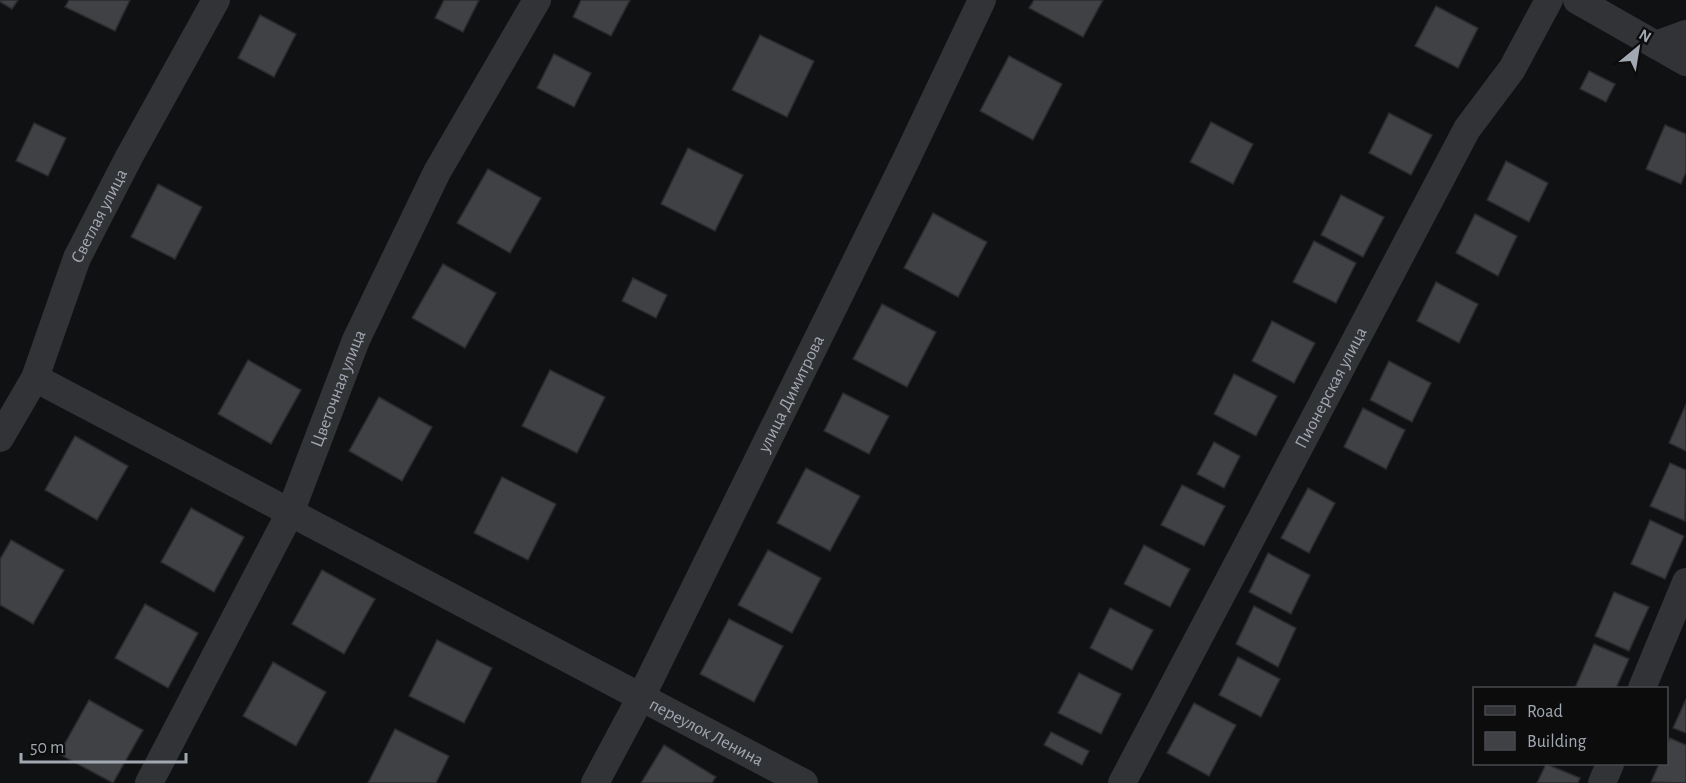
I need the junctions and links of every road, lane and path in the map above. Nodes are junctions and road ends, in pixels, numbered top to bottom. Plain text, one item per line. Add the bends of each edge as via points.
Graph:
1 (216, 0) edge
2 (537, 0) edge
3 (982, 0) edge
4 (1549, 0) edge
5 (1577, 0) edge
6 (1686, 34) edge
7 (1656, 45) junction
8 (1686, 62) edge
9 (35, 378) junction
10 (0, 438) edge
11 (290, 513) junction
12 (1686, 582) edge
13 (1642, 687) edge
14 (641, 697) junction
15 (1610, 765) edge
16 (149, 783) edge
17 (595, 783) edge
18 (804, 783) edge
19 (1122, 783) edge
20 (1602, 783) edge

1 - 9 street, Светлая улица via 77,258
2 - 11 street, Цветочная улица via 436,172 356,340
3 - 14 street, улица Димитрова
4 - 19 street, Пионерская улица via 1512,69 1467,129
5 - 7 street
6 - 7 street
7 - 8 street
9 - 10 street, Светлая улица
9 - 11 street, переулок Ленина
11 - 14 street, переулок Ленина
11 - 16 street, Цветочная улица
12 - 13 street
14 - 17 street, улица Димитрова
14 - 18 street, переулок Ленина
15 - 20 street

